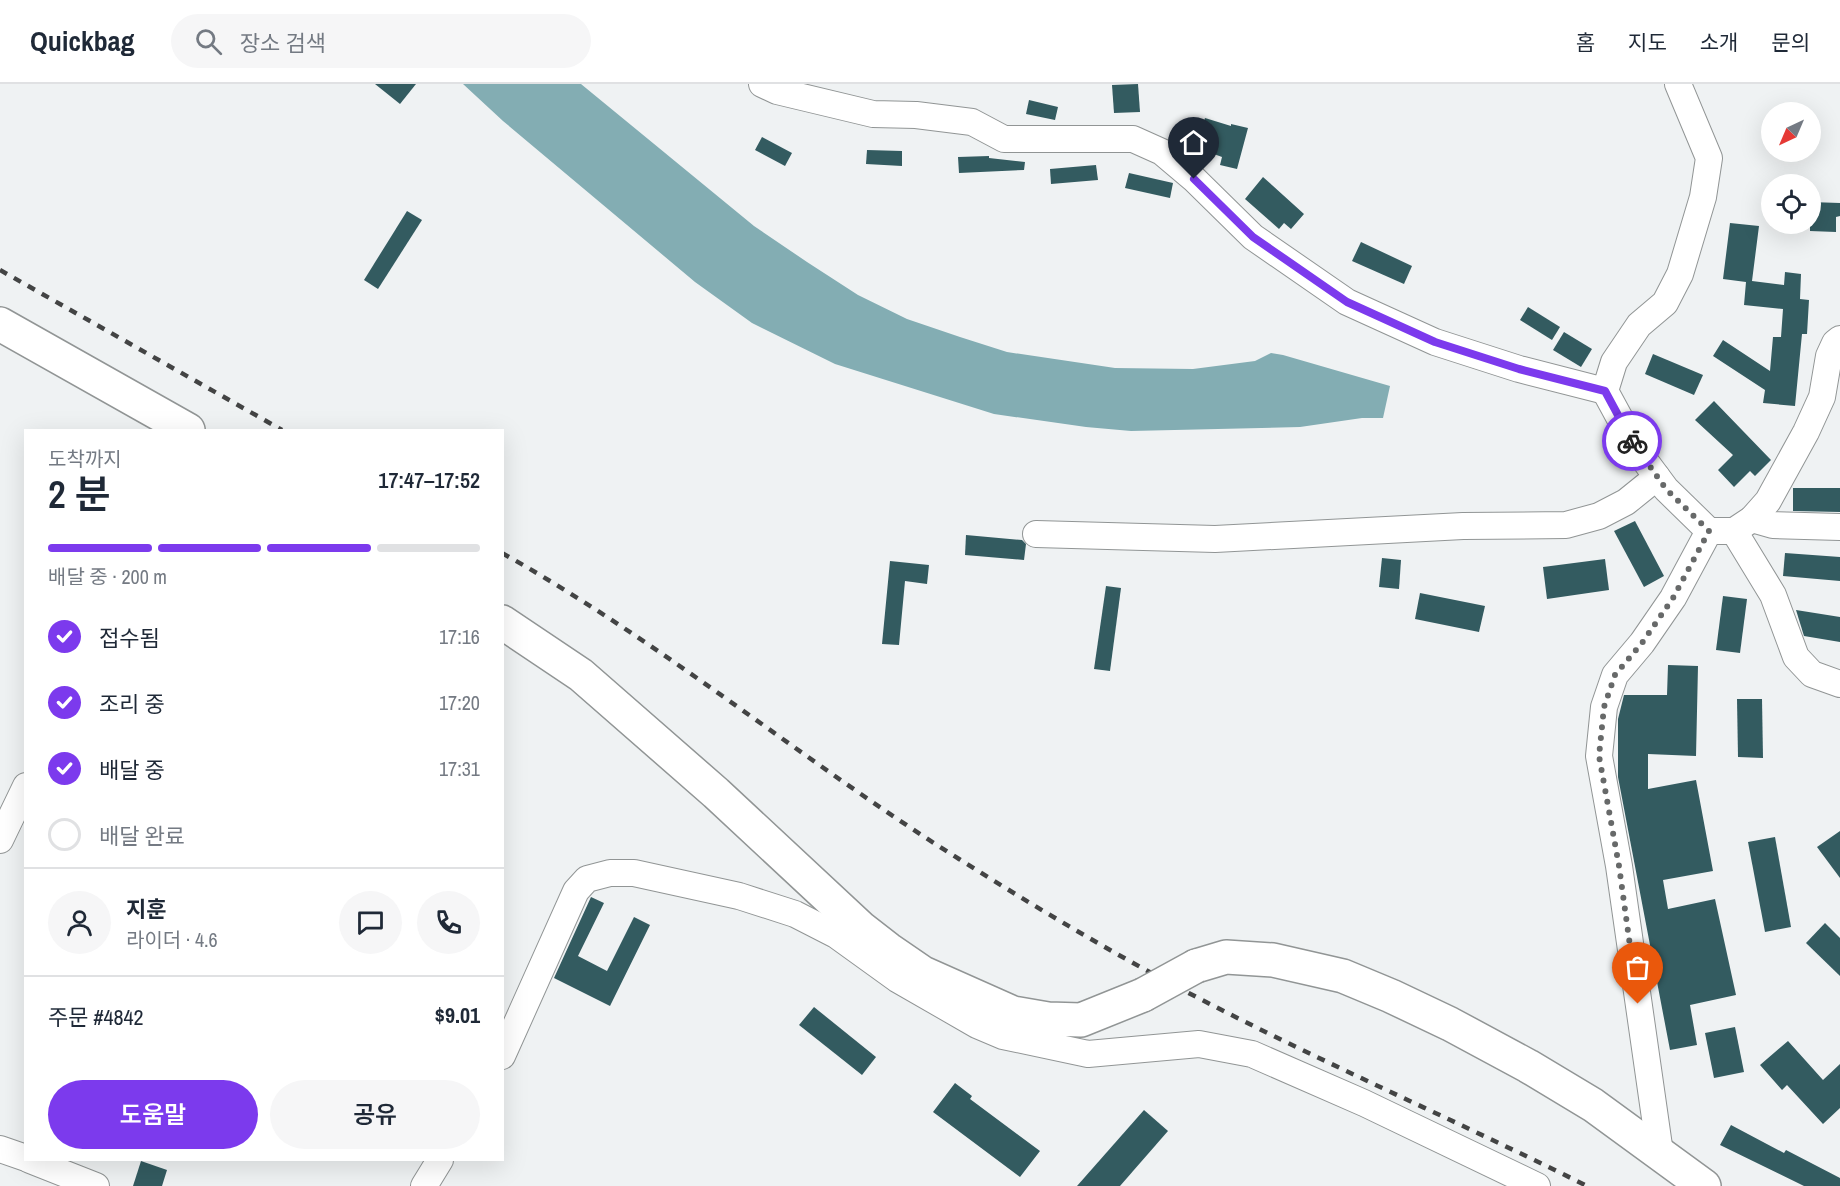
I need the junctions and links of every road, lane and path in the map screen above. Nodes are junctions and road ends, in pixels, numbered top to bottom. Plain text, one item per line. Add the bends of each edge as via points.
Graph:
1 (762, 84) edge
2 (1678, 84) edge
3 (0, 324) edge
4 (1840, 339) edge
5 (1605, 391) junction
6 (186, 429) edge
7 (1657, 477) junction
8 (1743, 525) junction
9 (1840, 527) edge
10 (1709, 531) junction
11 (1036, 534) dead end
12 (504, 623) edge
13 (1840, 684) edge
14 (24, 790) edge
15 (0, 840) edge
16 (1008, 1025) junction
17 (504, 1052) edge
18 (0, 1149) edge
19 (1660, 1153) junction
20 (24, 1157) edge
21 (33, 1161) edge
22 (439, 1161) edge
23 (96, 1186) edge
24 (424, 1186) edge
25 (1536, 1186) edge
26 (1704, 1186) edge

1 - 5 street via 873,114 972,122 1004,139 1133,139 1162,152 1253,237 1347,302 1435,342
2 - 5 street via 1709,158 1703,197 1680,274 1665,303 1639,325 1614,362
3 - 6 main road
4 - 8 street via 1829,356 1822,397 1806,432 1768,501
5 - 7 street via 1637,450
7 - 10 street
7 - 11 street via 1626,502 1599,516 1566,525 1463,526 1215,539
8 - 9 street
8 - 10 street
8 - 13 street via 1796,657 1812,674
10 - 19 street via 1673,598 1615,675 1604,707 1599,756 1619,866
12 - 16 main road via 581,675 888,950
14 - 15 street
16 - 17 street via 977,1025 897,979 836,935 795,914 661,878 610,873 587,879 576,891
16 - 19 main road, bridge via 1048,1019 1081,1020 1143,995 1196,966 1226,957 1273,960 1343,976 1450,1024 1593,1105
16 - 25 street via 1088,1054 1199,1044 1252,1054
18 - 20 street
19 - 26 main road
21 - 23 street
22 - 24 street

